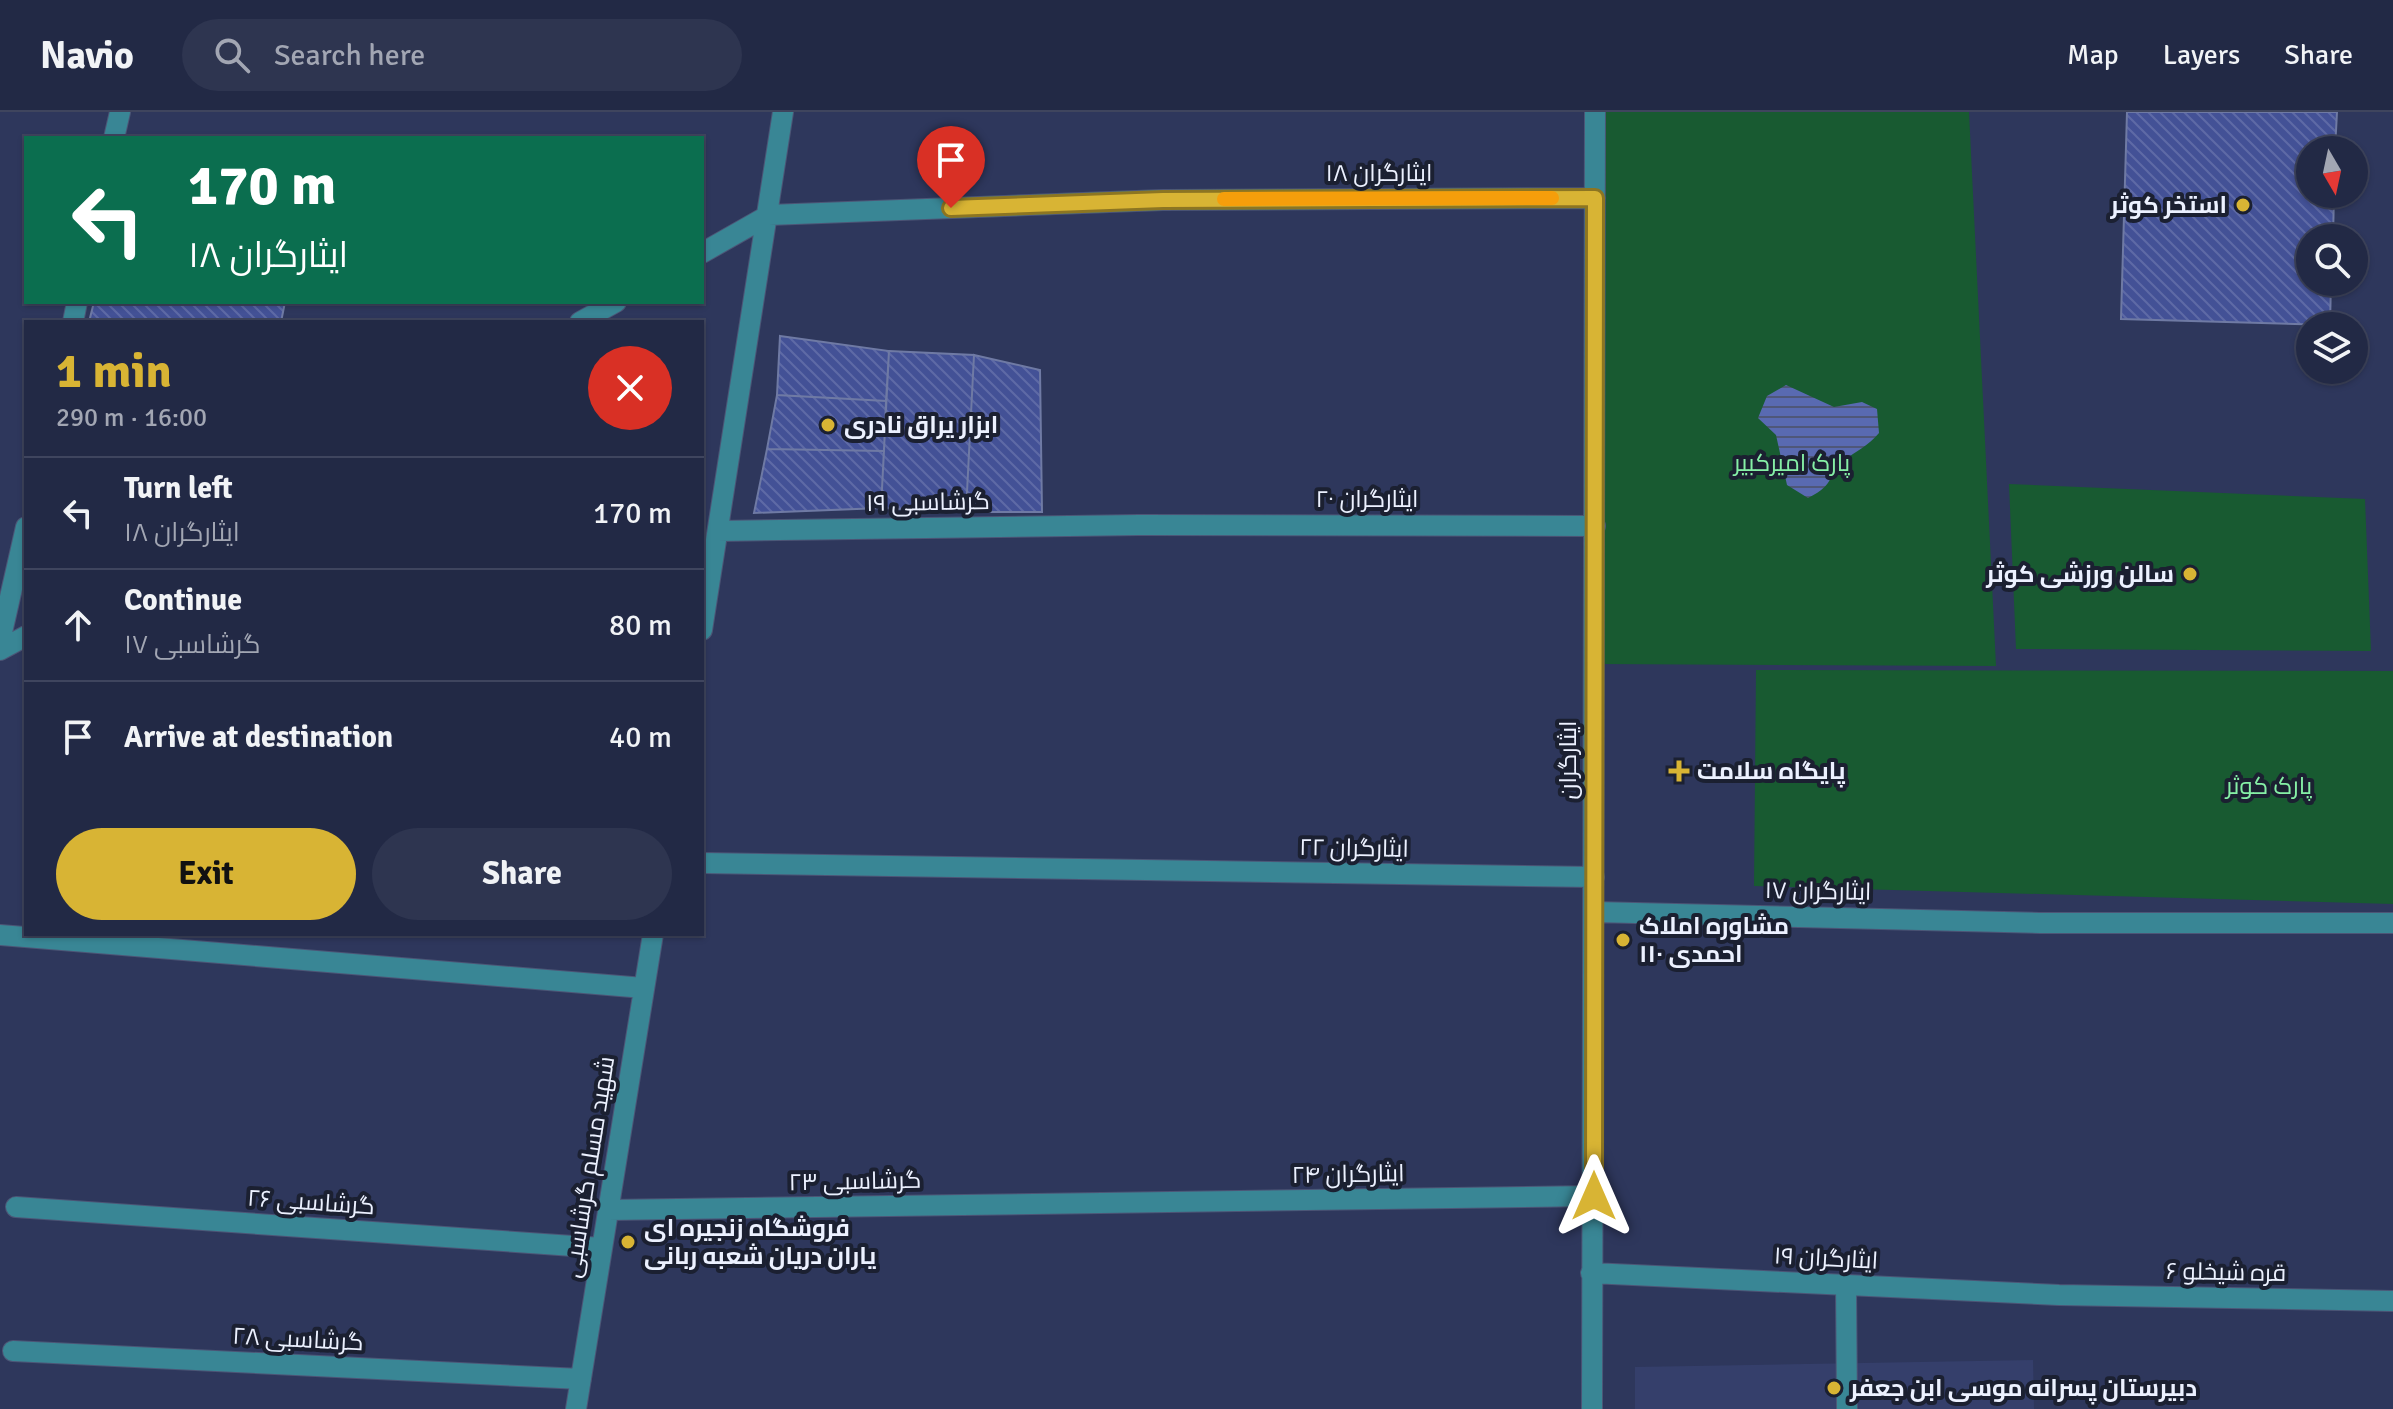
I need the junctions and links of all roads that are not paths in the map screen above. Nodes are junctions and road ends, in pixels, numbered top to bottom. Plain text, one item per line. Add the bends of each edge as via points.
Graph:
1 (120, 112) edge
2 (783, 112) edge
3 (1595, 112) edge
4 (114, 136) edge
5 (1595, 198) junction
6 (769, 215) junction
7 (704, 252) edge
8 (612, 304) edge
9 (584, 320) edge
10 (1139, 525) joint
11 (1595, 526) junction
12 (718, 531) junction
13 (24, 536) edge
14 (704, 618) edge
15 (24, 637) edge
16 (0, 641) edge
17 (0, 650) edge
18 (704, 863) edge
19 (1594, 877) junction
20 (1594, 912) junction
21 (2393, 923) edge
22 (0, 935) edge
23 (653, 936) edge
24 (644, 988) junction
25 (1594, 1196) junction
26 (1103, 1205) joint
27 (16, 1207) dead end
28 (608, 1210) junction
29 (602, 1248) junction
30 (1591, 1273) junction
31 (1846, 1285) junction
32 (2059, 1295) joint
33 (2393, 1301) edge
34 (13, 1351) dead end
35 (581, 1379) junction
36 (576, 1409) edge
37 (1592, 1409) edge
38 (1847, 1409) edge

1 - 4 street
2 - 6 street
3 - 5 street, ایثارگران
5 - 6 street, ایثارگران ۱۸ via 1163,200
5 - 11 street, ایثارگران
6 - 7 street
6 - 12 street
8 - 9 street
10 - 11 street, ایثارگران ۲۰
10 - 12 street, گرشاسبی ۱۹
11 - 19 street, ایثارگران
12 - 14 street
13 - 16 street
15 - 17 street
18 - 19 street, ایثارگران ۲۲
19 - 20 street, ایثارگران
20 - 21 street, ایثارگران ۱۷ via 2040,923
20 - 25 street, ایثارگران
22 - 24 street
23 - 24 street, شهید مسلم گرشاسبی
24 - 28 street, شهید مسلم گرشاسبی
25 - 26 street, ایثارگران ۲۴
25 - 30 street, ایثارگران
26 - 28 street, گرشاسبی ۲۳
27 - 29 street, گرشاسبی ۲۶
28 - 29 street, شهید مسلم گرشاسبی
29 - 35 street, شهید مسلم گرشاسبی
30 - 31 street, ایثارگران ۱۹
30 - 37 street, ایثارگران
31 - 32 street, ایثارگران ۱۹
31 - 38 street
32 - 33 street, قره شیخلو ۶
34 - 35 street, گرشاسبی ۲۸
35 - 36 street, شهید مسلم گرشاسبی

